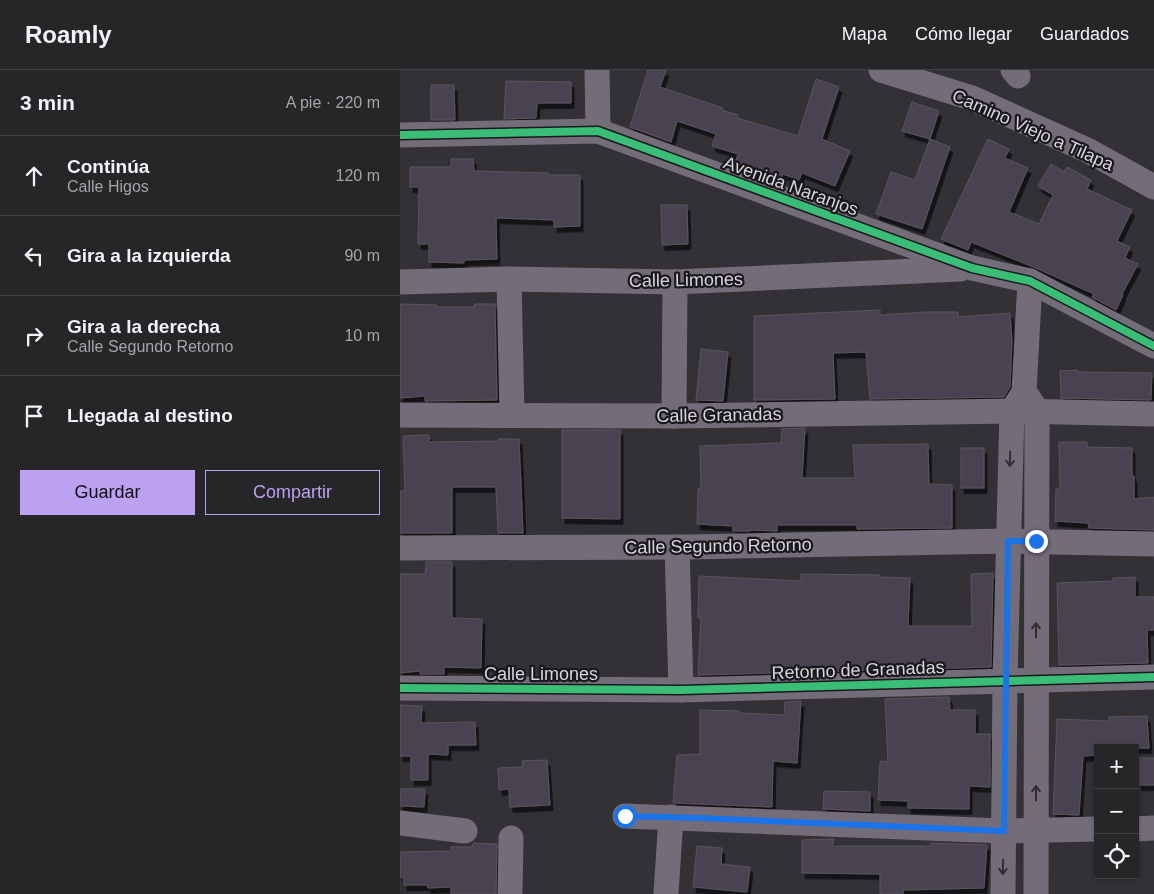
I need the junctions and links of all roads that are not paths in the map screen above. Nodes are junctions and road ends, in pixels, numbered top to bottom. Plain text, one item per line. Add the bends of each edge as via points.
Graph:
1 (597, 70) edge
2 (881, 70) edge
3 (598, 131) junction
4 (400, 134) edge
5 (1154, 187) edge
6 (972, 268) junction
7 (509, 280) junction
8 (1030, 281) junction
9 (400, 282) edge
10 (675, 282) junction
11 (1154, 346) edge
12 (1024, 404) junction
13 (1154, 414) edge
14 (400, 415) edge
15 (512, 415) junction
16 (674, 416) junction
17 (1008, 541) junction
18 (1036, 541) junction
19 (1154, 544) edge
20 (677, 547) junction
21 (400, 548) edge
22 (1154, 677) edge
23 (1005, 680) junction
24 (1036, 680) junction
25 (400, 688) edge
26 (681, 690) junction
27 (625, 816) dead end
28 (671, 817) junction
29 (400, 823) edge
30 (1139, 828) edge
31 (1154, 828) edge
32 (1094, 829) edge
33 (465, 830) dead end
34 (1004, 831) junction
35 (1036, 831) junction
36 (512, 838) dead end
37 (510, 894) edge
38 (666, 894) edge
39 (1003, 894) edge
40 (1036, 894) edge

1 - 3 street
2 - 5 street, Camino Viejo a Tilapa via 972,98 1089,152
3 - 4 street, Avenida Naranjos
3 - 6 street, Avenida Naranjos
6 - 8 street, Avenida Naranjos
6 - 10 street, Calle Limones
7 - 9 street, Calle Limones
7 - 10 street, Calle Limones
7 - 15 street
8 - 11 street, Avenida Naranjos
8 - 12 street
10 - 16 street
12 - 13 street, Calle Granadas
12 - 16 street, Calle Granadas
12 -> 17 street
12 - 18 street
14 - 15 street, Calle Granadas
15 - 16 street, Calle Granadas
17 - 18 street, Calle Segundo Retorno
17 - 20 street, Calle Segundo Retorno
17 - 23 street
18 - 19 street, Calle Segundo Retorno
24 -> 18 street
20 - 21 street, Calle Segundo Retorno
20 - 26 street
22 - 24 street, Retorno de Granadas
23 - 24 street, Retorno de Granadas
23 - 26 street, Retorno de Granadas
23 - 34 street
35 -> 24 street
25 - 26 street, Calle Limones
27 - 28 street
28 - 34 street
28 - 38 street
29 - 33 street
30 - 31 street
32 - 35 street
34 - 35 street
34 -> 39 street
35 - 40 street
36 - 37 street

